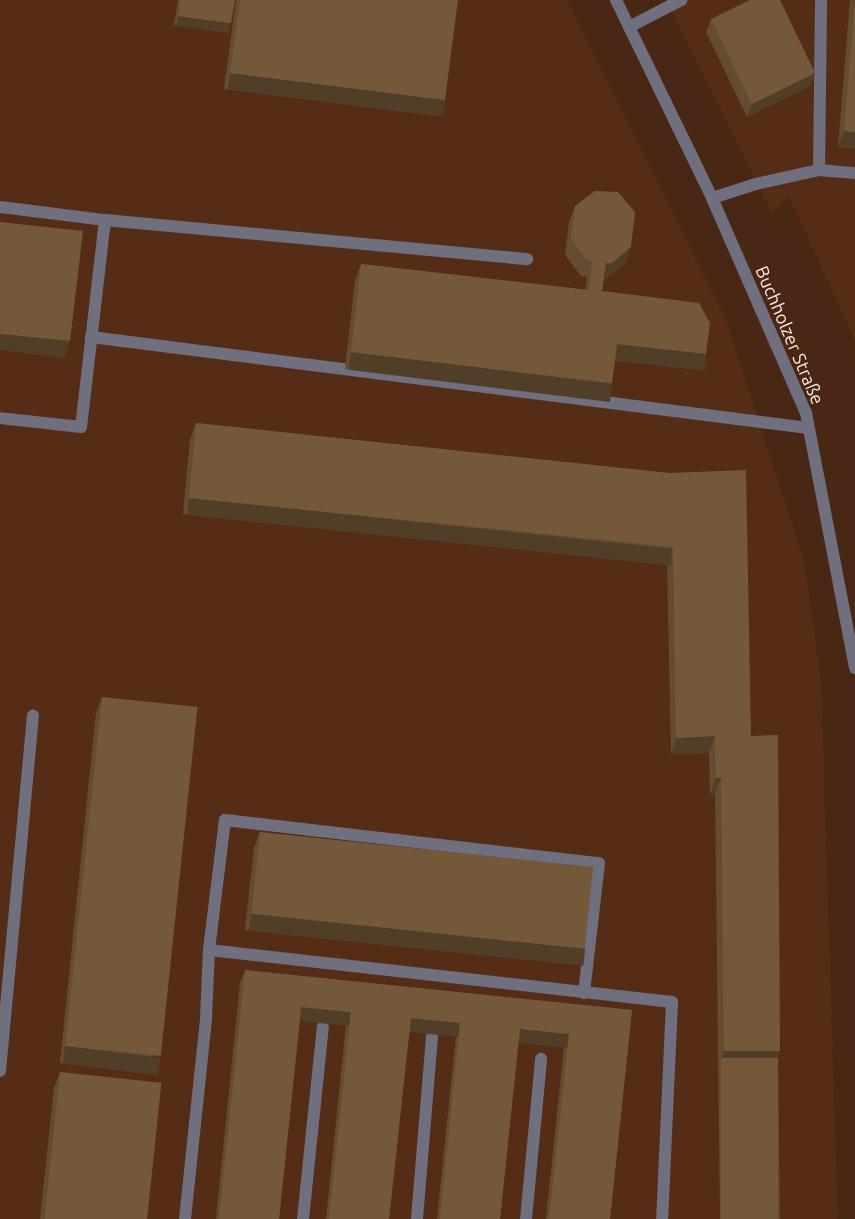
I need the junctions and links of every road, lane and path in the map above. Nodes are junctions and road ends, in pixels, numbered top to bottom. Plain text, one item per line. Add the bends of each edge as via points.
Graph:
1 (616, 0) edge
2 (681, 0) edge
3 (821, 0) edge
4 (629, 27) junction
5 (819, 170) junction
6 (855, 173) edge
7 (712, 198) junction
8 (0, 207) edge
9 (105, 220) junction
10 (527, 259) dead end
11 (91, 337) junction
12 (0, 418) edge
13 (808, 428) junction
14 (855, 668) edge
15 (33, 716) dead end
16 (209, 950) junction
17 (584, 993) junction
18 (323, 1027) edge
19 (432, 1037) edge
20 (541, 1059) dead end
21 (0, 1071) edge
22 (185, 1219) edge
23 (303, 1219) edge
24 (417, 1219) edge
25 (526, 1219) edge
26 (662, 1219) edge

1 - 4 street, Buchholzer Straße
2 - 4 street
3 - 5 street
4 - 7 street, Buchholzer Straße
5 - 6 street
5 - 7 street
7 - 13 street, Buchholzer Straße via 806,413
8 - 9 street
9 - 10 street
9 - 11 street
11 - 12 street via 81,427
11 - 13 street
13 - 14 street, Buchholzer Straße
15 - 21 street
16 - 17 street
16 - 17 street via 225,820 235,821 599,863
16 - 22 street via 206,1018
17 - 26 street via 672,1002
18 - 23 street
19 - 24 street
20 - 25 street

